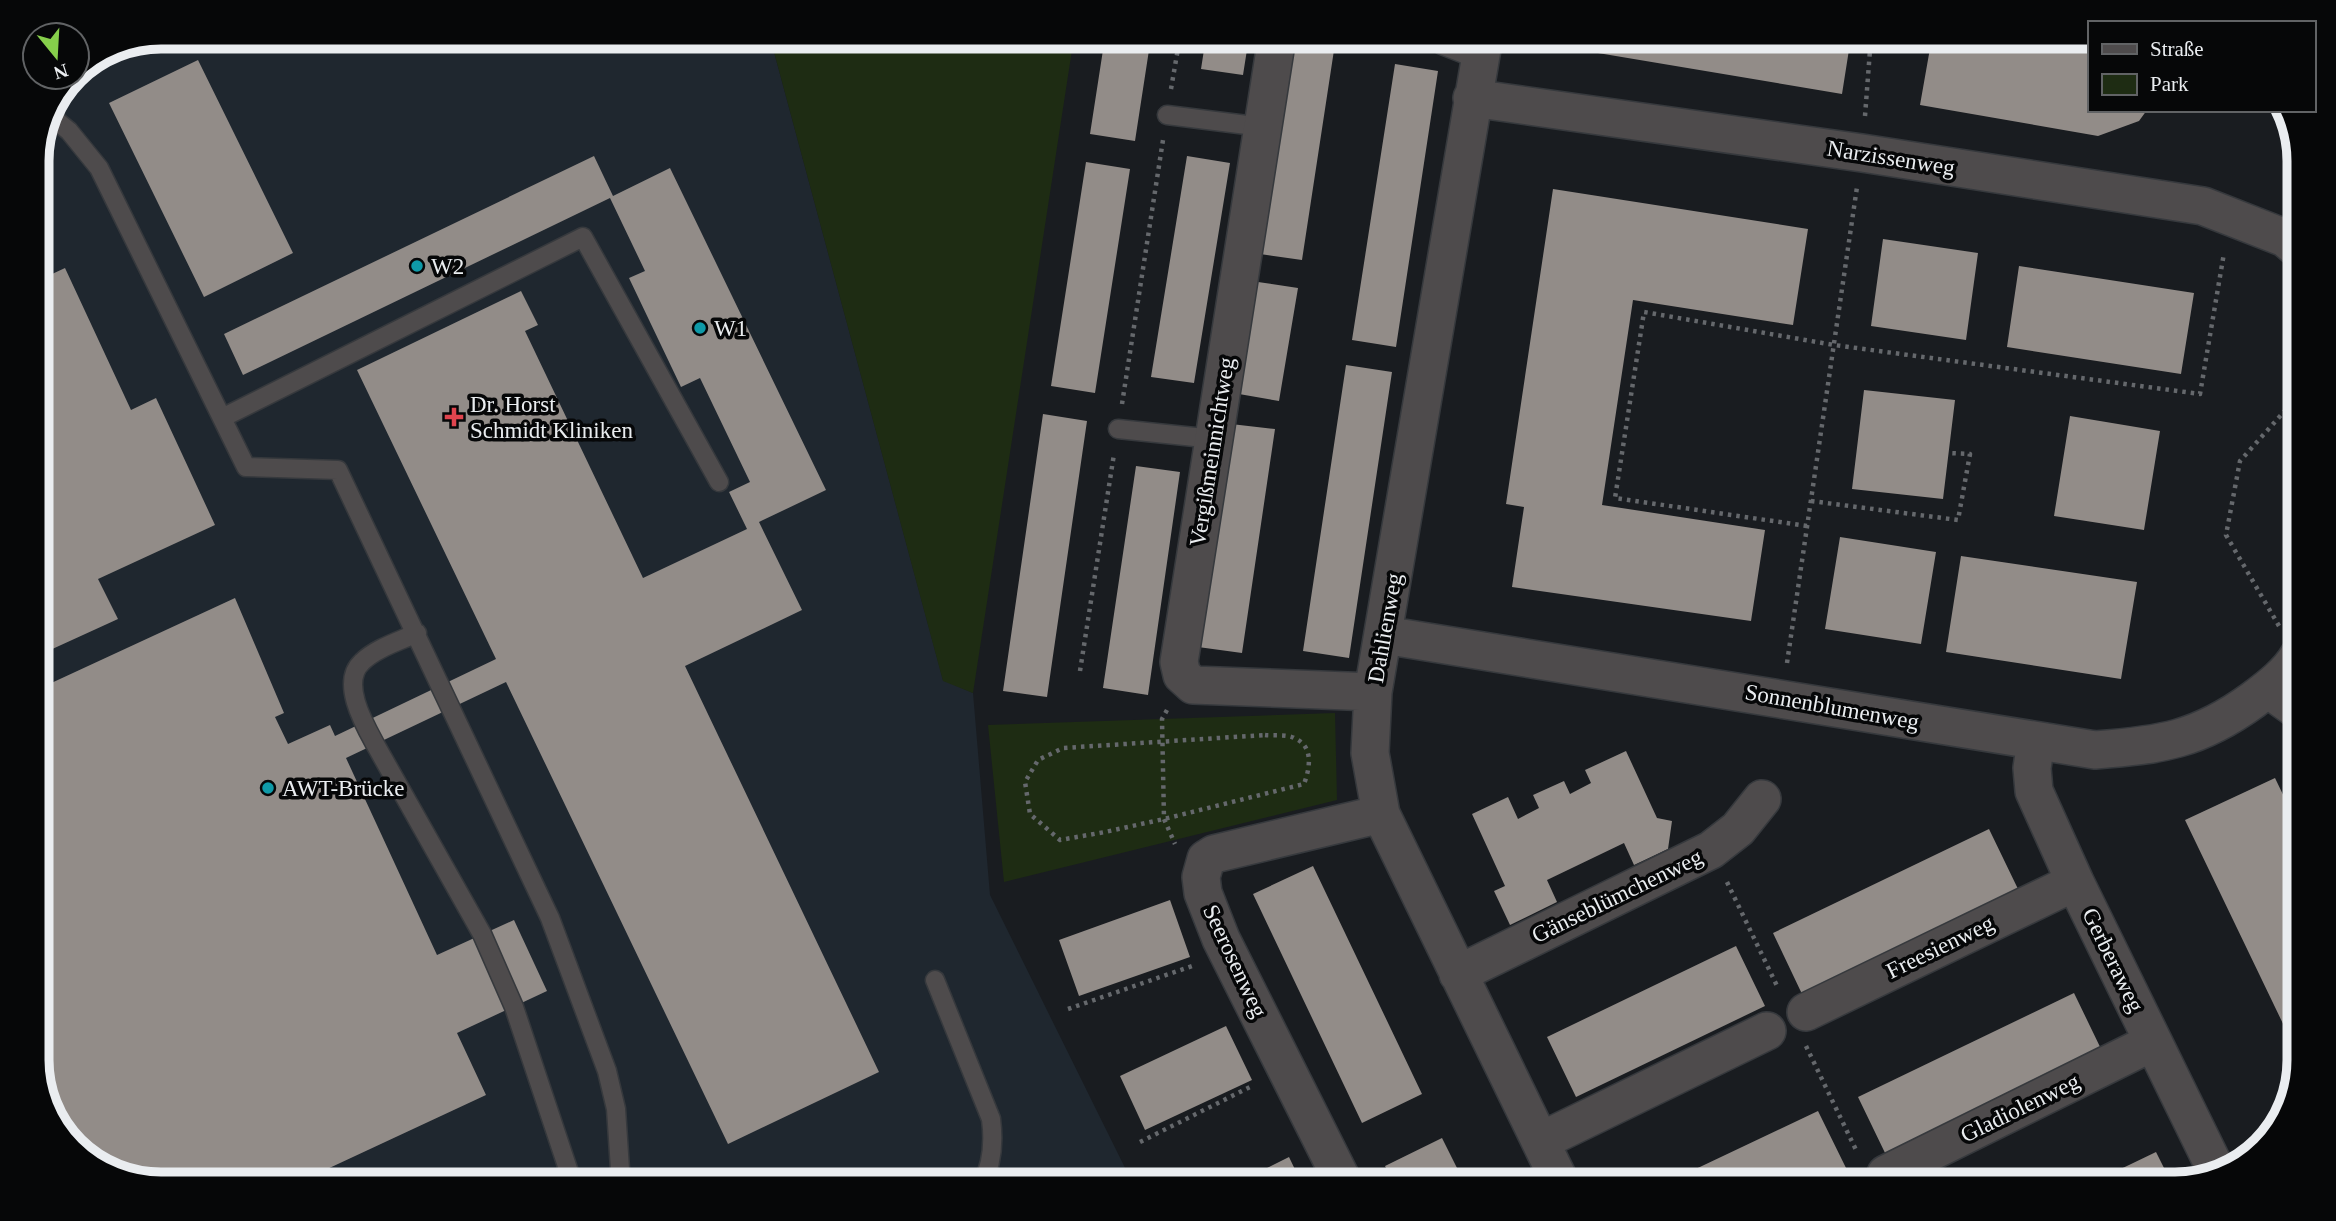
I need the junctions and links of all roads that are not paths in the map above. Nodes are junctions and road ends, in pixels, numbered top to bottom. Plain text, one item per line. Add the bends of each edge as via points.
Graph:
1 (1275, 49) edge
2 (1481, 49) edge
3 (1472, 98) junction
4 (1167, 115) road end
5 (57, 121) edge
6 (1263, 127) junction
7 (2287, 240) edge
8 (222, 418) junction
9 (1118, 429) road end
10 (1214, 439) junction
11 (719, 482) dead end
12 (417, 633) junction
13 (1384, 635) junction
14 (2287, 669) edge
15 (2268, 689) junction
16 (1373, 692) junction
17 (2287, 703) edge
18 (2036, 741) junction
19 (1762, 799) dead end
20 (1381, 814) junction
21 (2075, 882) junction
22 (1458, 974) junction
23 (934, 980) dead end
24 (1806, 1012) dead end
25 (1767, 1031) dead end
26 (2153, 1042) junction
27 (1541, 1141) junction
28 (2214, 1165) edge
29 (569, 1172) edge
30 (620, 1172) edge
31 (988, 1172) edge
32 (1338, 1172) edge
33 (1556, 1172) edge
34 (1890, 1172) edge

1 - 6 street, Vergißmeinnichtweg
2 - 3 street, Dahlienweg
3 - 7 street, Narzissenweg via 2203,206
3 - 13 street, Dahlienweg
4 - 6 lane
5 - 8 lane via 99,168
6 - 10 street, Vergißmeinnichtweg
8 - 11 lane via 583,237
8 - 12 lane via 246,467 338,470
9 - 10 lane
10 - 16 street, Vergißmeinnichtweg via 1179,662 1182,676 1193,685
12 - 29 lane via 361,662 354,677 354,694 369,733 482,934 514,1007
12 - 30 lane via 550,918 585,1008 616,1108
13 - 16 street, Dahlienweg
13 - 18 street, Sonnenblumenweg
14 - 15 street, Sonnenblumenweg
15 - 17 street
15 - 18 street, Sonnenblumenweg via 2224,720 2179,739 2095,750
16 - 20 street, Dahlienweg via 1370,753
18 - 21 street, Gerberaweg via 2034,791
19 - 22 street, Gänseblümchenweg via 1738,830 1711,850
20 - 22 street, Dahlienweg
20 - 32 street, Seerosenweg via 1214,854 1206,859 1201,877 1228,954
21 - 24 street, Freesienweg
21 - 26 street, Gerberaweg
22 - 27 street, Dahlienweg
23 - 31 lane via 991,1119 994,1143
25 - 27 street
26 - 28 street, Gerberaweg
26 - 34 street, Gladiolenweg
27 - 33 street, Dahlienweg

